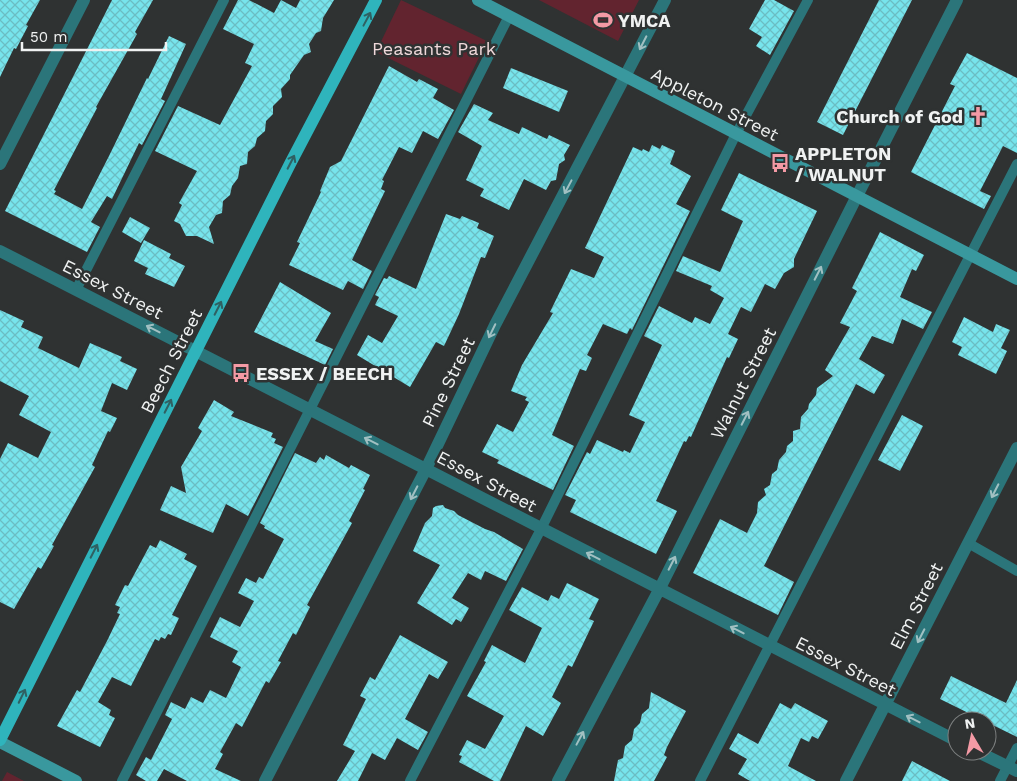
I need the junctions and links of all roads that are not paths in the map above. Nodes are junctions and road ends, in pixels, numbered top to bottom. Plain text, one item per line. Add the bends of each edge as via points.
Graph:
1 (84, 0) edge
2 (224, 0) edge
3 (376, 0) edge
4 (478, 0) edge
5 (665, 0) edge
6 (808, 0) edge
7 (957, 0) edge
8 (508, 16) junction
9 (626, 77) junction
10 (736, 134) junction
11 (0, 164) edge
12 (1017, 164) edge
13 (856, 196) junction
14 (0, 251) edge
15 (970, 255) junction
16 (1017, 279) edge
17 (76, 290) junction
18 (196, 351) junction
19 (310, 409) junction
20 (1017, 448) edge
21 (426, 469) junction
22 (541, 529) junction
23 (968, 543) junction
24 (1015, 566) edge
25 (659, 590) junction
26 (769, 646) junction
27 (885, 705) junction
28 (947, 736) edge
29 (0, 741) edge
30 (1017, 748) edge
31 (996, 761) edge
32 (1012, 769) edge
33 (76, 781) edge
34 (122, 781) edge
35 (265, 781) edge
36 (410, 781) edge
37 (558, 781) edge
38 (700, 781) edge
39 (846, 781) edge
40 (1000, 781) edge

1 - 11 street
2 - 17 lane
18 -> 3 main road, Beech Street
4 - 8 street, Appleton Street
5 -> 9 street, Pine Street
6 - 10 lane
7 - 13 street, Walnut Street
8 - 9 street, Appleton Street
8 - 19 lane
9 - 10 street, Appleton Street
9 -> 21 street, Pine Street via 495,325
10 - 13 street, Appleton Street
10 - 22 lane
12 - 15 lane
13 - 15 street, Appleton Street
25 -> 13 street, Walnut Street
14 - 17 street, Essex Street
15 - 16 street, Appleton Street
15 - 26 lane
18 -> 17 street, Essex Street
18 - 19 street, Essex Street
29 -> 18 main road, Beech Street
21 -> 19 street, Essex Street
19 - 34 lane
20 -> 23 street, Elm Street
21 - 22 street, Essex Street
21 -> 35 street, Pine Street
25 -> 22 street, Essex Street
22 - 36 lane
23 - 24 lane
23 -> 27 street, Elm Street
26 -> 25 street, Essex Street
37 -> 25 street, Walnut Street
26 - 27 street, Essex Street
26 - 38 lane
28 -> 27 street, Essex Street
27 - 39 street, Elm Street
29 - 33 street
30 - 32 lane
31 - 32 street
32 - 40 lane

